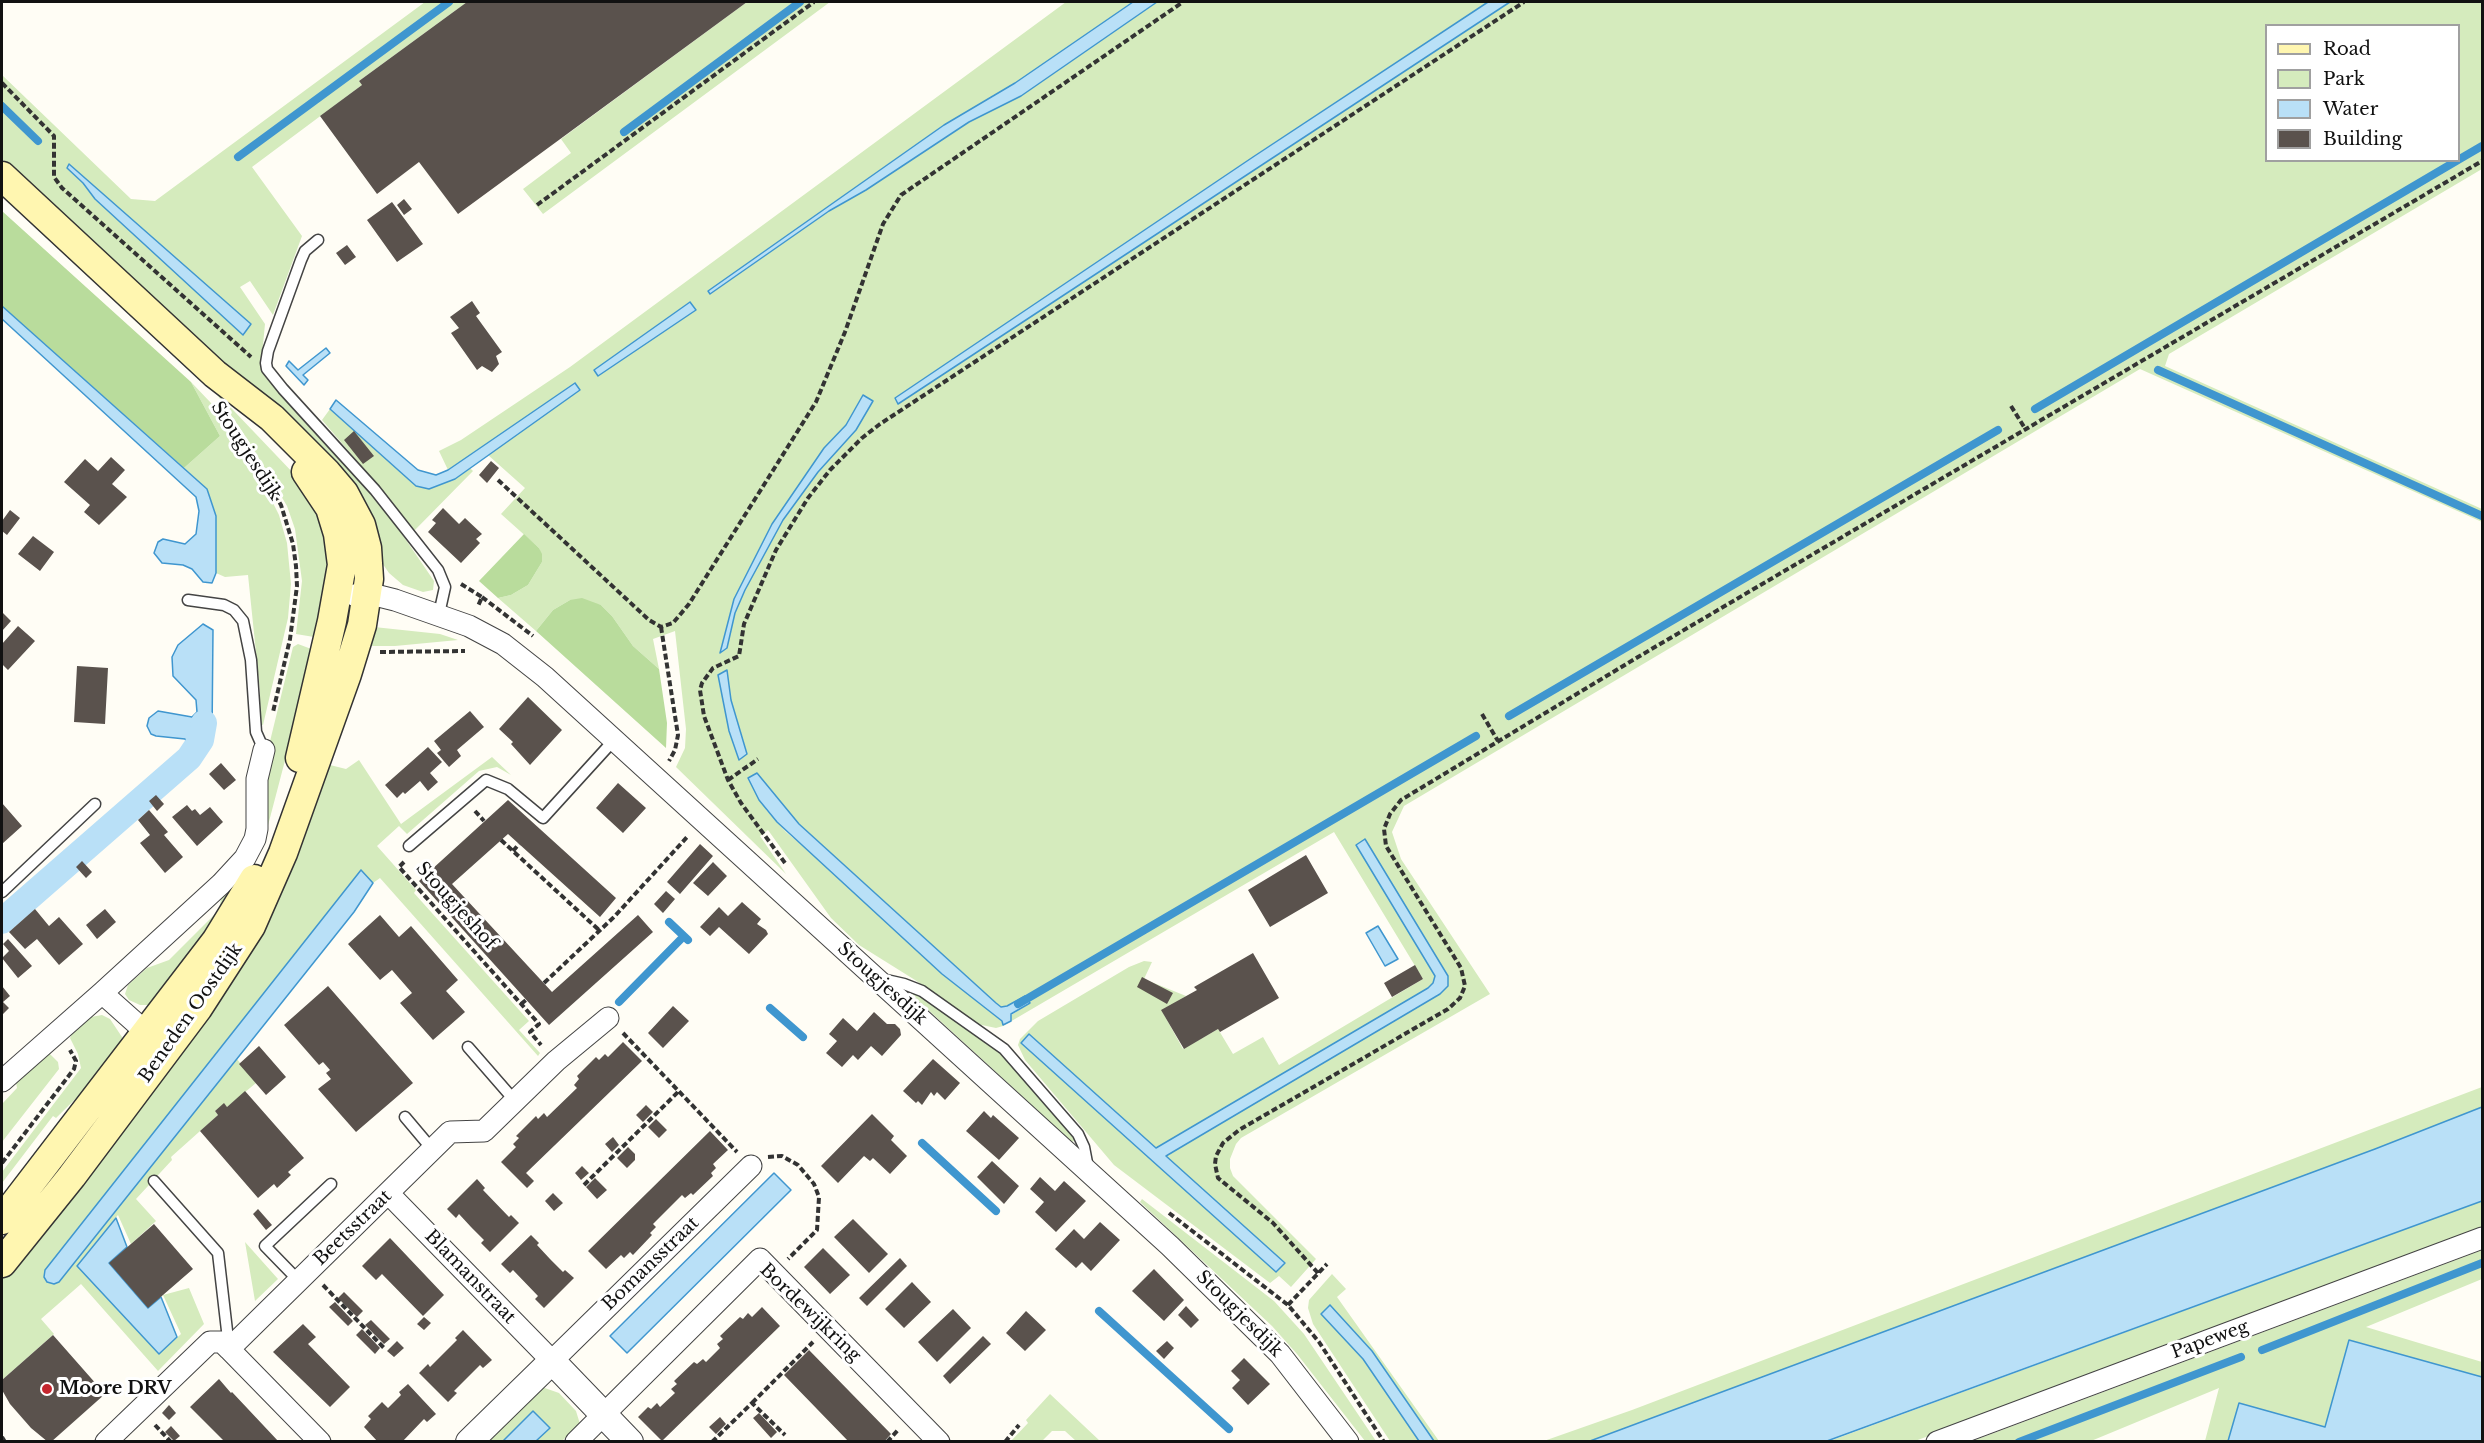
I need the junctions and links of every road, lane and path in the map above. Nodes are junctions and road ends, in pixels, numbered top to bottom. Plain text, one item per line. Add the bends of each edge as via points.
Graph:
1 (814, 2) edge
2 (1183, 2) edge
3 (1524, 2) edge
4 (2, 83) edge
5 (2482, 161) edge
6 (2, 176) edge
7 (537, 205) dead end
8 (318, 240) dead end
9 (215, 374) junction
10 (271, 375) junction
11 (2011, 406) dead end
12 (225, 414) dead end
13 (2026, 430) junction
14 (498, 480) dead end
15 (338, 595) junction
16 (368, 595) junction
17 (188, 600) dead end
18 (439, 614) junction
19 (661, 627) junction
20 (1482, 714) dead end
21 (614, 740) junction
22 (1498, 741) junction
23 (264, 750) junction
24 (673, 754) dead end
25 (758, 759) dead end
26 (728, 780) junction
27 (95, 804) dead end
28 (745, 808) dead end
29 (702, 820) junction
30 (501, 840) dead end
31 (519, 844) dead end
32 (409, 846) joint
33 (513, 851) junction
34 (2, 892) edge
35 (600, 931) junction
36 (875, 978) junction
37 (544, 984) dead end
38 (102, 993) junction
39 (526, 1000) dead end
40 (521, 1004) junction
41 (608, 1018) joint
42 (56, 1034) junction
43 (156, 1042) junction
44 (468, 1047) dead end
45 (555, 1061) junction
46 (2, 1081) edge
47 (679, 1091) junction
48 (515, 1101) junction
49 (405, 1117) dead end
50 (432, 1149) junction
51 (2, 1162) edge
52 (751, 1166) junction
53 (1088, 1171) junction
54 (154, 1181) dead end
55 (331, 1184) dead end
56 (584, 1185) dead end
57 (388, 1193) junction
58 (1168, 1212) dead end
59 (2, 1220) edge
60 (2482, 1238) edge
61 (2, 1263) edge
62 (1327, 1264) dead end
63 (774, 1273) junction
64 (1318, 1273) junction
65 (304, 1276) junction
66 (1288, 1305) junction
67 (828, 1328) junction
68 (229, 1349) junction
69 (385, 1349) dead end
70 (552, 1361) junction
71 (752, 1403) junction
72 (604, 1414) junction
73 (1019, 1425) dead end
74 (785, 1435) dead end
75 (2, 1437) edge
76 (5, 1442) edge
77 (106, 1442) edge
78 (320, 1442) edge
79 (469, 1442) edge
80 (576, 1442) edge
81 (630, 1442) edge
82 (712, 1442) edge
83 (939, 1442) edge
84 (1005, 1442) edge
85 (1348, 1442) edge
86 (1383, 1442) edge
87 (1937, 1442) edge

1 - 7 path
2 - 19 path via 901,195 883,224 816,402 689,604 673,623
3 - 26 path via 880,424 848,451 808,498 776,550 744,624 739,656 713,668 702,683 700,705
4 - 10 path via 54,136 54,177 62,188
5 - 13 path
6 - 9 main road, Stougjesdijk
8 - 10 lane via 303,255 272,338 266,363
9 - 15 main road, Stougjesdijk via 250,416 305,470 330,508 341,557
9 - 16 main road, Stougjesdijk via 272,418 344,493 365,536
10 - 18 lane via 356,467 438,570 445,587
11 - 13 path
12 - 23 path, Stougjesdijk via 281,504 297,566 290,639
13 - 22 path
14 - 19 path
15 - 16 street, Stougjesdijk
15 - 43 main road, Beneden Oostdijk via 300,757 272,842 245,896
16 - 18 street, Stougjesdijk
16 - 43 main road, Beneden Oostdijk via 347,674 268,890 230,961
17 - 23 lane via 224,605 243,621 251,660 256,732
18 - 21 street, Stougjesdijk via 477,629 514,652
19 - 24 path via 678,735
20 - 22 path
21 - 29 street, Stougjesdijk
21 - 32 lane, Stougjeshof via 543,818 508,789 486,780
22 - 64 path via 1411,792 1394,807 1384,829 1389,853 1461,968 1465,986 1460,998 1448,1009 1229,1137 1216,1156 1218,1178 1273,1223
23 - 38 street via 257,779 257,829 245,858
25 - 26 path
26 - 28 path
27 - 34 lane
29 - 35 path
29 - 36 street, Stougjesdijk
30 - 33 path
31 - 33 path
32 - 40 path, Stougjeshof via 410,856 399,867
33 - 35 path
35 - 37 path
36 - 53 street, Stougjesdijk
36 - 53 lane via 922,991 996,1042 1078,1134
38 - 42 street
38 - 43 street
39 - 40 path
40 - 45 path, Stougjeshof via 539,1024 530,1032
41 - 45 street, Beetsstraat
41 - 47 path
42 - 46 street
42 - 51 path via 74,1054 76,1066
43 - 59 main road, Beneden Oostdijk
43 - 61 main road, Beneden Oostdijk via 65,1185
44 - 48 lane
45 - 48 street, Beetsstraat
47 - 52 path
47 - 56 path
48 - 50 street, Beetsstraat via 484,1131 450,1132
49 - 50 lane
50 - 57 street, Beetsstraat
52 - 63 path via 772,1156 787,1157 809,1177 819,1197 817,1230
52 - 70 street, Bomansstraat
53 - 85 street, Stougjesdijk via 1280,1354
54 - 68 lane via 218,1253
55 - 65 lane via 265,1246
57 - 65 street, Beetsstraat
57 - 70 street, Blamanstraat
58 - 66 path
60 - 87 street, Papeweg
62 - 64 path
63 - 67 street, Bordewijkring
63 - 72 street, Bordewijkring via 760,1259
64 - 66 path
65 - 68 street, Beetsstraat
65 - 69 path
66 - 86 path via 1319,1342
67 - 71 path
67 - 83 street, Bordewijkring
68 - 77 street via 222,1342 210,1342
68 - 78 street
70 - 72 street
70 - 79 street
71 - 74 path
71 - 82 path
72 - 80 street
72 - 81 street
73 - 84 path
75 - 76 path

